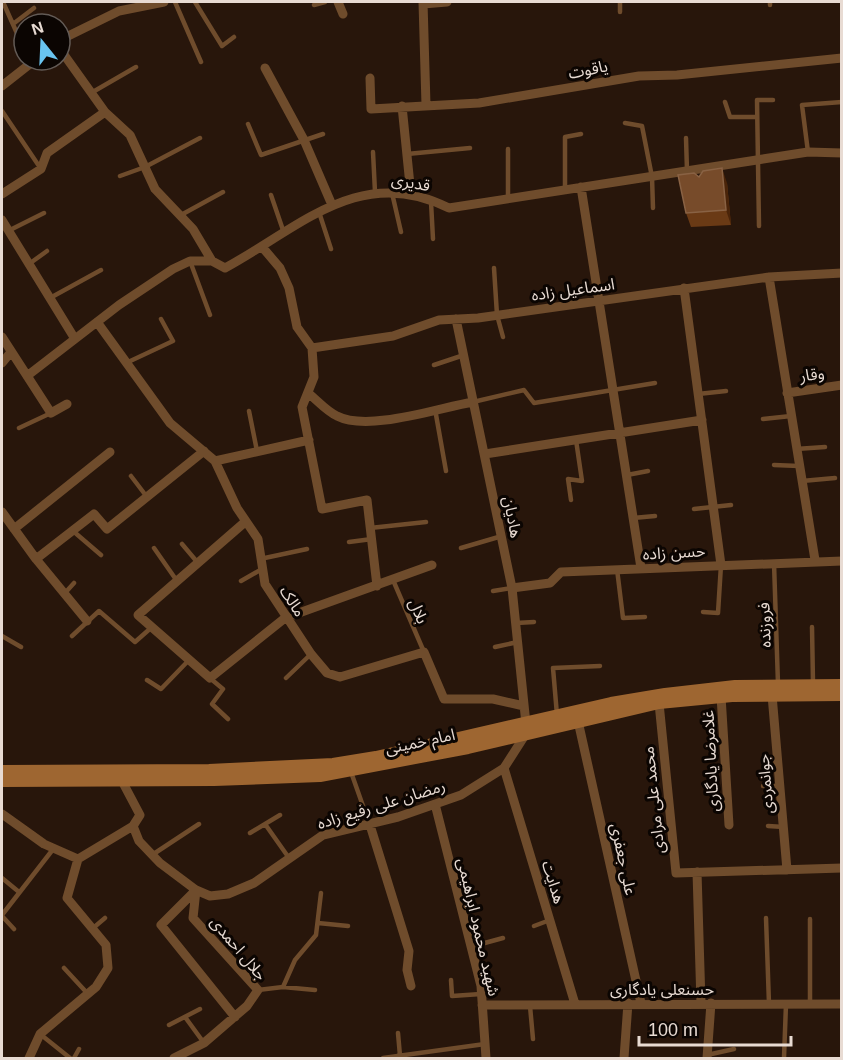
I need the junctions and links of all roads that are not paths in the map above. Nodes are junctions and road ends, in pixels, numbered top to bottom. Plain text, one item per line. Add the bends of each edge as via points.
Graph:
1 (3, 2) edge
2 (159, 2) edge
3 (175, 2) edge
4 (195, 2) edge
5 (325, 2) edge
6 (338, 2) edge
7 (447, 2) edge
8 (620, 2) edge
9 (423, 3) edge
10 (314, 5) dead end
11 (34, 8) dead end
12 (29, 12) edge
13 (620, 12) dead end
14 (343, 14) dead end
15 (12, 22) edge
16 (72, 34) edge
17 (234, 37) dead end
18 (842, 58) edge
19 (201, 62) dead end
20 (72, 66) edge
21 (136, 67) dead end
22 (265, 68) dead end
23 (18, 72) edge
24 (370, 78) dead end
25 (2, 86) edge
26 (92, 93) junction
27 (773, 100) dead end
28 (725, 102) dead end
29 (842, 102) edge
30 (426, 105) junction
31 (402, 106) junction
32 (2, 111) edge
33 (105, 112) junction
34 (758, 117) junction
35 (626, 123) dead end
36 (248, 124) dead end
37 (323, 134) dead end
38 (581, 134) dead end
39 (200, 138) dead end
40 (686, 138) dead end
41 (304, 140) junction
42 (470, 148) dead end
43 (508, 149) dead end
44 (373, 152) dead end
45 (808, 152) junction
46 (842, 153) edge
47 (407, 154) junction
48 (758, 161) junction
49 (145, 167) junction
50 (41, 169) junction
51 (687, 171) junction
52 (120, 176) dead end
53 (652, 177) junction
54 (580, 188) junction
55 (565, 190) junction
56 (391, 191) junction
57 (223, 192) dead end
58 (375, 192) junction
59 (2, 194) edge
60 (271, 195) dead end
61 (411, 195) junction
62 (430, 199) junction
63 (508, 199) junction
64 (332, 206) junction
65 (653, 208) dead end
66 (319, 212) junction
67 (44, 213) dead end
68 (181, 215) junction
69 (2, 220) edge
70 (759, 226) dead end
71 (8, 231) junction
72 (401, 232) dead end
73 (284, 233) junction
74 (433, 239) dead end
75 (263, 248) junction
76 (331, 249) dead end
77 (47, 251) dead end
78 (190, 261) junction
79 (212, 261) junction
80 (29, 264) junction
81 (494, 268) dead end
82 (101, 270) dead end
83 (842, 273) edge
84 (769, 277) junction
85 (684, 288) junction
86 (50, 298) junction
87 (598, 300) junction
88 (210, 315) dead end
89 (496, 315) junction
90 (161, 319) dead end
91 (456, 319) junction
92 (97, 322) junction
93 (2, 337) edge
94 (503, 338) dead end
95 (75, 339) junction
96 (312, 348) junction
97 (12, 352) junction
98 (464, 355) junction
99 (2, 363) edge
100 (126, 363) junction
101 (434, 365) dead end
102 (27, 376) junction
103 (656, 383) dead end
104 (842, 385) edge
105 (613, 389) junction
106 (726, 391) dead end
107 (308, 393) junction
108 (787, 393) junction
109 (699, 394) junction
110 (473, 402) junction
111 (67, 404) dead end
112 (435, 409) junction
113 (249, 411) dead end
114 (51, 413) junction
115 (791, 416) junction
116 (763, 418) dead end
117 (702, 420) junction
118 (19, 428) dead end
119 (620, 433) junction
120 (309, 440) junction
121 (576, 440) junction
122 (825, 447) dead end
123 (796, 449) junction
124 (204, 451) junction
125 (110, 452) dead end
126 (257, 452) junction
127 (485, 454) junction
128 (215, 461) junction
129 (774, 465) dead end
130 (799, 466) junction
131 (446, 471) dead end
132 (648, 471) dead end
133 (627, 475) junction
134 (131, 476) dead end
135 (835, 478) dead end
136 (802, 481) junction
137 (147, 497) junction
138 (571, 500) dead end
139 (731, 505) dead end
140 (713, 506) junction
141 (694, 509) dead end
142 (2, 512) edge
143 (655, 516) dead end
144 (633, 518) junction
145 (245, 522) junction
146 (426, 522) dead end
147 (370, 528) junction
148 (14, 529) junction
149 (73, 531) junction
150 (502, 536) junction
151 (372, 539) junction
152 (349, 542) dead end
153 (182, 544) dead end
154 (154, 548) dead end
155 (461, 548) dead end
156 (307, 549) dead end
157 (101, 555) dead end
158 (36, 558) junction
159 (815, 561) junction
160 (842, 561) edge
161 (774, 562) junction
162 (198, 563) junction
163 (261, 564) junction
164 (432, 565) dead end
165 (721, 565) junction
166 (641, 568) junction
167 (617, 569) junction
168 (393, 580) junction
169 (177, 581) junction
170 (241, 581) dead end
171 (74, 583) dead end
172 (377, 586) junction
173 (512, 588) junction
174 (493, 591) dead end
175 (64, 593) junction
176 (703, 612) dead end
177 (645, 617) dead end
178 (285, 618) junction
179 (87, 621) junction
180 (534, 622) dead end
181 (516, 623) junction
182 (152, 627) junction
183 (812, 627) dead end
184 (2, 636) edge
185 (72, 636) dead end
186 (518, 642) junction
187 (21, 647) dead end
188 (495, 647) dead end
189 (424, 652) junction
190 (311, 654) junction
191 (189, 660) junction
192 (600, 666) dead end
193 (210, 678) junction
194 (286, 678) dead end
195 (147, 680) dead end
196 (813, 686) junction
197 (842, 686) edge
198 (775, 691) junction
199 (842, 695) edge
200 (721, 696) junction
201 (659, 703) junction
202 (524, 706) junction
203 (557, 717) junction
204 (228, 719) dead end
205 (578, 720) junction
206 (526, 728) junction
207 (504, 768) junction
208 (2, 771) edge
209 (351, 772) junction
210 (2, 781) edge
211 (122, 781) junction
212 (763, 786) dead end
213 (780, 786) junction
214 (435, 804) junction
215 (2, 814) edge
216 (280, 815) dead end
217 (199, 824) dead end
218 (265, 824) junction
219 (370, 825) junction
220 (729, 825) dead end
221 (133, 826) junction
222 (768, 826) dead end
223 (784, 827) junction
224 (250, 833) dead end
225 (54, 848) junction
226 (152, 855) junction
227 (289, 858) junction
228 (78, 859) junction
229 (842, 868) edge
230 (788, 870) junction
231 (697, 872) junction
232 (2, 878) edge
233 (196, 890) junction
234 (19, 892) junction
235 (321, 893) dead end
236 (2, 915) edge
237 (105, 918) dead end
238 (766, 918) dead end
239 (810, 919) dead end
240 (550, 920) junction
241 (318, 923) junction
242 (348, 926) dead end
243 (534, 926) dead end
244 (93, 928) junction
245 (14, 929) dead end
246 (504, 938) dead end
247 (470, 946) junction
248 (64, 968) dead end
249 (451, 980) dead end
250 (411, 986) dead end
251 (284, 987) junction
252 (258, 990) junction
253 (315, 990) dead end
254 (88, 994) junction
255 (481, 994) junction
256 (628, 1003) junction
257 (641, 1003) junction
258 (706, 1003) junction
259 (576, 1004) junction
260 (769, 1004) junction
261 (786, 1004) junction
262 (810, 1004) junction
263 (842, 1004) edge
264 (482, 1005) junction
265 (530, 1005) junction
266 (200, 1009) dead end
267 (185, 1017) junction
268 (235, 1017) junction
269 (169, 1025) dead end
270 (398, 1033) dead end
271 (40, 1034) junction
272 (532, 1039) dead end
273 (204, 1042) junction
274 (485, 1044) junction
275 (79, 1049) dead end
276 (734, 1049) dead end
277 (399, 1056) junction
278 (181, 1057) edge
279 (707, 1057) edge
280 (29, 1059) edge
281 (72, 1059) edge
282 (383, 1059) edge
283 (486, 1059) edge
284 (624, 1059) edge
285 (784, 1059) edge

1 - 15 lane
2 - 16 street via 119,11
3 - 19 lane
4 - 17 lane via 222,46
5 - 10 lane
6 - 14 street
7 - 9 street
8 - 13 lane
9 - 30 street
11 - 12 lane
18 - 30 street, یاقوت via 639,76 478,103
20 - 26 street
21 - 26 lane
22 - 41 street
23 - 25 street
24 - 31 street, یاقوت via 371,109
26 - 33 street
27 - 34 lane via 757,100
28 - 34 lane via 730,117
29 - 45 lane via 802,105
30 - 31 street, یاقوت
31 - 47 street
32 - 50 lane
33 - 49 street via 130,135
33 - 50 street via 47,153
34 - 48 lane
35 - 53 lane via 642,126
36 - 41 lane via 261,155
37 - 41 lane
38 - 55 lane via 565,137
39 - 49 lane
40 - 51 lane
41 - 64 street
42 - 47 lane
43 - 63 lane
44 - 58 lane
45 - 46 street, قدیری
45 - 48 street, قدیری
47 - 61 street
48 - 51 street, قدیری via 703,173
48 - 70 lane
49 - 52 lane
49 - 68 street via 155,189
50 - 59 street
51 - 53 street, قدیری
53 - 54 street, قدیری
53 - 65 lane
54 - 55 street, قدیری
54 - 87 street
55 - 63 street, قدیری
56 - 58 street, قدیری
56 - 61 street, قدیری
56 - 72 lane
57 - 68 lane
58 - 64 street, قدیری via 346,198
60 - 73 lane
61 - 62 street, قدیری
62 - 63 street, قدیری via 449,208
62 - 74 lane
64 - 66 street, قدیری
66 - 73 street, قدیری
66 - 76 lane
67 - 71 lane
68 - 79 street
69 - 71 street
71 - 80 street
73 - 75 street, قدیری
75 - 79 street, قدیری via 225,268
75 - 96 street via 289,288 297,327
77 - 80 lane
78 - 79 street, قدیری
78 - 88 lane
78 - 92 street, قدیری
80 - 86 street
81 - 89 lane
82 - 86 lane
83 - 84 street, اسماعیل زاده
84 - 85 street, اسماعیل زاده
84 - 108 street
85 - 87 street, اسماعیل زاده
85 - 109 street
86 - 95 street
87 - 89 street, اسماعیل زاده
87 - 105 street
89 - 91 street, اسماعیل زاده
89 - 94 lane
90 - 100 lane via 173,341
91 - 96 street, اسماعیل زاده via 439,320 393,336
91 - 98 street, هادیان
92 - 95 street, قدیری
92 - 100 street, مالک
93 - 97 street
95 - 102 street, قدیری
96 - 107 street via 314,378
97 - 99 street
97 - 102 street
98 - 101 lane
98 - 110 street, هادیان
100 - 124 street, مالک via 170,423
102 - 114 street
103 - 105 lane
104 - 108 street, وقار
105 - 110 lane via 534,403 524,390
105 - 119 street
106 - 109 lane
107 - 112 street via 337,417 368,421 407,418
107 - 120 street via 302,407
108 - 115 street
109 - 117 street
110 - 112 street
110 - 127 street, هادیان
111 - 114 street
112 - 131 lane
113 - 126 lane
114 - 118 lane
115 - 116 lane
115 - 123 street
117 - 119 street
117 - 140 street
119 - 121 street
119 - 133 street
120 - 126 street
120 - 147 street via 322,509 367,500
121 - 127 street
121 - 138 lane via 582,481 568,479
122 - 123 lane
123 - 130 street
124 - 128 street, مالک
124 - 137 street
125 - 148 street
126 - 128 street
127 - 150 street, هادیان
128 - 145 street, مالک
129 - 130 lane
130 - 136 street
132 - 133 lane
133 - 144 street
134 - 137 lane
135 - 136 lane
136 - 159 street
137 - 149 street via 107,529 94,514
139 - 140 lane
140 - 141 lane
140 - 165 street
142 - 148 street
143 - 144 lane
144 - 166 street
145 - 162 street
145 - 163 street, مالک via 258,539
146 - 147 lane
147 - 151 street
148 - 158 street
149 - 157 lane
149 - 158 street
150 - 155 lane
150 - 173 street, هادیان
151 - 152 lane
151 - 172 street
153 - 162 lane
154 - 169 lane
156 - 163 lane
158 - 175 street
159 - 160 street, حسن زاده
159 - 161 street, حسن زاده
161 - 165 street, حسن زاده
161 - 198 lane, فروزنده
162 - 169 street
163 - 170 lane
163 - 178 street, مالک via 265,584
164 - 168 street
165 - 166 street, حسن زاده
165 - 176 lane via 718,613
166 - 167 street, حسن زاده
167 - 173 street, حسن زاده via 561,572 550,583
167 - 177 lane via 623,618
168 - 172 street
168 - 189 lane, بلال
169 - 182 street via 138,615
171 - 175 lane
172 - 178 street
173 - 174 lane
173 - 181 street, هادیان
175 - 179 street
178 - 190 street, مالک
178 - 193 street
179 - 182 lane via 99,611 135,642
179 - 185 lane
180 - 181 lane
181 - 186 street, هادیان
182 - 191 street
183 - 196 lane
184 - 187 lane
186 - 188 lane
186 - 202 street, هادیان
189 - 190 street, مالک via 340,678 327,673
189 - 202 street via 444,699 493,699
190 - 194 lane
191 - 193 street
191 - 195 lane via 161,689
192 - 203 lane via 553,668
193 - 204 lane via 224,689 212,704
196 - 197 main road, امام خمینی
196 - 198 main road, امام خمینی
198 - 199 main road, امام خمینی
198 - 200 main road, امام خمینی
198 - 203 main road, امام خمینی via 727,687 665,694
198 - 213 street, جوانمردی
200 - 201 main road, امام خمینی
200 - 220 street, غلامرضا یادگاری
201 - 205 main road, امام خمینی
201 - 231 street, محمد علی مرادی via 675,873
202 - 206 street, هادیان
203 - 206 main road, امام خمینی
205 - 206 main road, امام خمینی
205 - 257 street, علی جعفری
206 - 207 street, رمضان علی رفیع زاده
206 - 208 main road, امام خمینی via 376,758 290,768
206 - 209 main road, امام خمینی
207 - 214 street, رمضان علی رفیع زاده via 461,795
207 - 240 street, هدایت
209 - 211 main road, امام خمینی via 291,779
209 - 219 lane
210 - 211 main road, امام خمینی
211 - 221 street, رمضان علی رفیع زاده via 140,815
212 - 213 lane
213 - 223 street, جوانمردی
214 - 219 street, رمضان علی رفیع زاده
214 - 247 street, شهید محمود ابراهیمی
215 - 225 street
216 - 218 lane
217 - 226 lane
218 - 224 lane
218 - 227 lane
219 - 227 street, رمضان علی رفیع زاده via 322,835
219 - 250 street via 409,951 407,970
221 - 226 street, رمضان علی رفیع زاده via 139,841
221 - 228 street
222 - 223 lane
223 - 230 street, جوانمردی
225 - 228 street
225 - 234 lane
226 - 233 street, رمضان علی رفیع زاده
227 - 233 street, رمضان علی رفیع زاده via 254,883 228,894 210,896
228 - 244 street via 68,898
229 - 230 street, محمد علی مرادی
230 - 231 street, محمد علی مرادی
231 - 258 street
232 - 234 lane
233 - 252 street, جلال احمدی via 193,918
233 - 268 street via 161,925
234 - 236 lane
235 - 241 lane
236 - 245 lane
237 - 244 lane
238 - 260 lane
239 - 262 lane
240 - 243 lane
240 - 259 street, هدایت
241 - 242 lane
241 - 251 lane via 316,935 295,960
244 - 254 street via 106,945 108,968
246 - 247 lane
247 - 255 street, شهید محمود ابراهیمی
248 - 254 lane
249 - 255 lane via 452,996
251 - 252 lane
251 - 253 lane
252 - 268 street, جلال احمدی
254 - 271 street
255 - 264 street, شهید محمود ابراهیمی
256 - 257 street, حسنعلی یادگاری
256 - 259 street, حسنعلی یادگاری
256 - 284 street
257 - 258 street, حسنعلی یادگاری
258 - 260 street, حسنعلی یادگاری
258 - 279 street
259 - 265 street, حسنعلی یادگاری
260 - 261 street, حسنعلی یادگاری
261 - 262 street, حسنعلی یادگاری
261 - 285 lane
262 - 263 street, حسنعلی یادگاری
264 - 265 street, حسنعلی یادگاری
264 - 274 street, شهید محمود ابراهیمی
265 - 272 lane
266 - 267 lane
267 - 269 lane
267 - 273 lane
268 - 273 street, جلال احمدی
270 - 277 lane
271 - 280 street
271 - 281 lane
273 - 278 street, جلال احمدی
274 - 277 lane
274 - 283 street, شهید محمود ابراهیمی
275 - 281 lane
276 - 279 lane
277 - 282 lane

